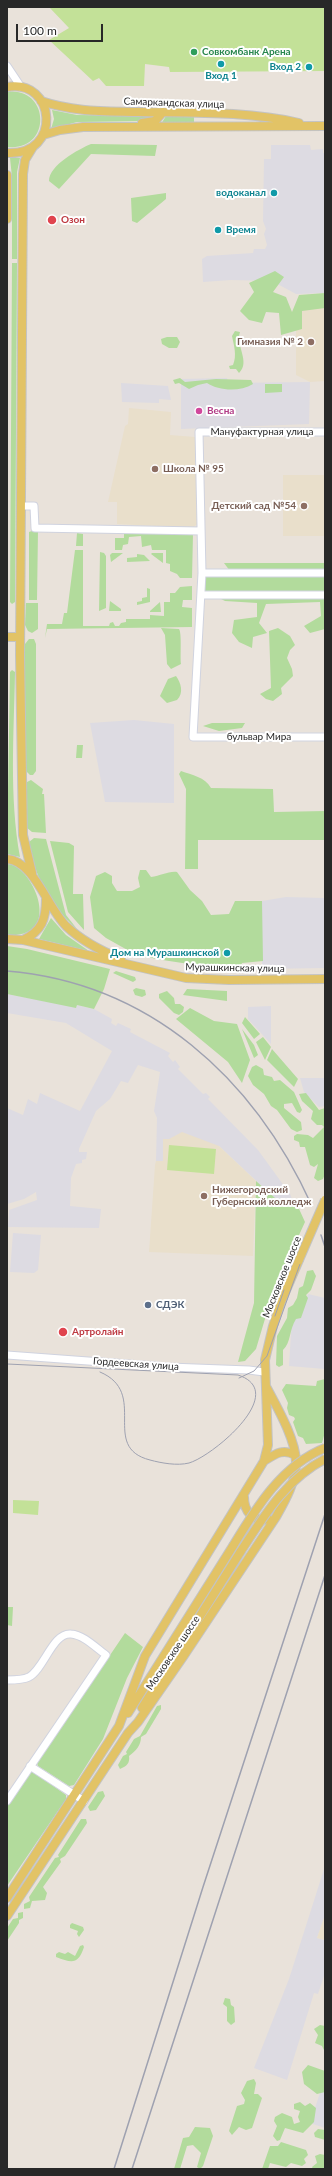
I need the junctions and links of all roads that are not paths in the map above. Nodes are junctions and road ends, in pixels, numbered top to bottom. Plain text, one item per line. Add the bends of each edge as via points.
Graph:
1 (7, 66) edge
2 (7, 87) edge
3 (21, 87) junction
4 (41, 101) junction
5 (163, 112) junction
6 (308, 125) junction
7 (325, 126) edge
8 (128, 127) junction
9 (43, 135) junction
10 (33, 147) junction
11 (7, 153) edge
12 (7, 175) edge
13 (7, 219) edge
14 (325, 432) edge
15 (21, 506) junction
16 (201, 531) junction
17 (202, 573) junction
18 (325, 573) edge
19 (201, 595) junction
20 (325, 595) edge
21 (20, 637) junction
22 (7, 638) edge
23 (325, 737) edge
24 (7, 859) edge
25 (32, 873) junction
26 (46, 899) junction
27 (7, 939) edge
28 (23, 940) junction
29 (146, 970) junction
30 (325, 979) edge
31 (325, 1200) edge
32 (7, 1355) edge
33 (264, 1372) junction
34 (266, 1387) junction
35 (325, 1448) edge
36 (295, 1455) junction
37 (325, 1460) edge
38 (264, 1461) junction
39 (244, 1497) junction
40 (276, 1517) junction
41 (7, 1680) edge
42 (119, 1726) junction
43 (128, 1733) junction
44 (30, 1766) junction
45 (75, 1795) junction
46 (7, 1801) edge
47 (84, 1801) junction
48 (7, 1898) edge
49 (7, 1916) edge

1 - 3 street
2 - 3 main road
3 - 4 main road via 29,90
4 - 5 main road, Самаркандская улица via 78,111
4 - 9 main road via 47,118
5 - 6 main road, Самаркандская улица via 282,119
5 - 8 main road via 156,121
6 - 7 main road, Самаркандская улица
6 - 8 main road, Самаркандская улица
8 - 9 main road, Самаркандская улица via 71,127
9 - 10 main road
10 - 11 main road via 25,152
10 - 15 main road via 25,160 23,174
12 - 13 main road
14 - 16 street, Мануфактурная улица via 199,432
15 - 16 street via 34,506 35,528
15 - 21 main road
16 - 17 street
17 - 18 street
17 - 19 street
19 - 20 street
19 - 23 street, бульвар Мира via 193,736
21 - 22 main road
21 - 25 main road via 23,835
24 - 25 main road via 19,862
25 - 26 main road, Мурашкинская улица
26 - 28 main road via 43,923 32,936
26 - 29 main road, Мурашкинская улица via 66,925 87,943
27 - 28 main road, Мурашкинская улица
28 - 29 main road, Мурашкинская улица
29 - 30 main road, Мурашкинская улица via 205,980
31 - 33 main road, Московское шоссе, bridge via 272,1326
32 - 33 street, Гордеевская улица
33 - 34 main road, Московское шоссе
34 - 36 main road, Московское шоссе via 278,1408
34 - 38 main road, Московское шоссе via 268,1445
35 - 42 main road, bridge via 298,1464 265,1496
36 - 38 main road via 283,1451
36 - 40 main road, Московское шоссе via 293,1481
37 - 43 main road, bridge via 305,1471 272,1505
38 - 39 main road, Московское шоссе
39 - 40 main road via 247,1513 253,1518 265,1520
39 - 42 main road, Московское шоссе via 213,1543 145,1656
40 - 43 main road, Московское шоссе via 184,1657
41 - 44 street via 29,1677 64,1635 80,1637 106,1655
42 - 45 main road, Московское шоссе
43 - 47 main road, Московское шоссе
44 - 45 street
44 - 46 street
45 - 47 street
45 - 48 main road, Московское шоссе
47 - 49 main road, Московское шоссе

